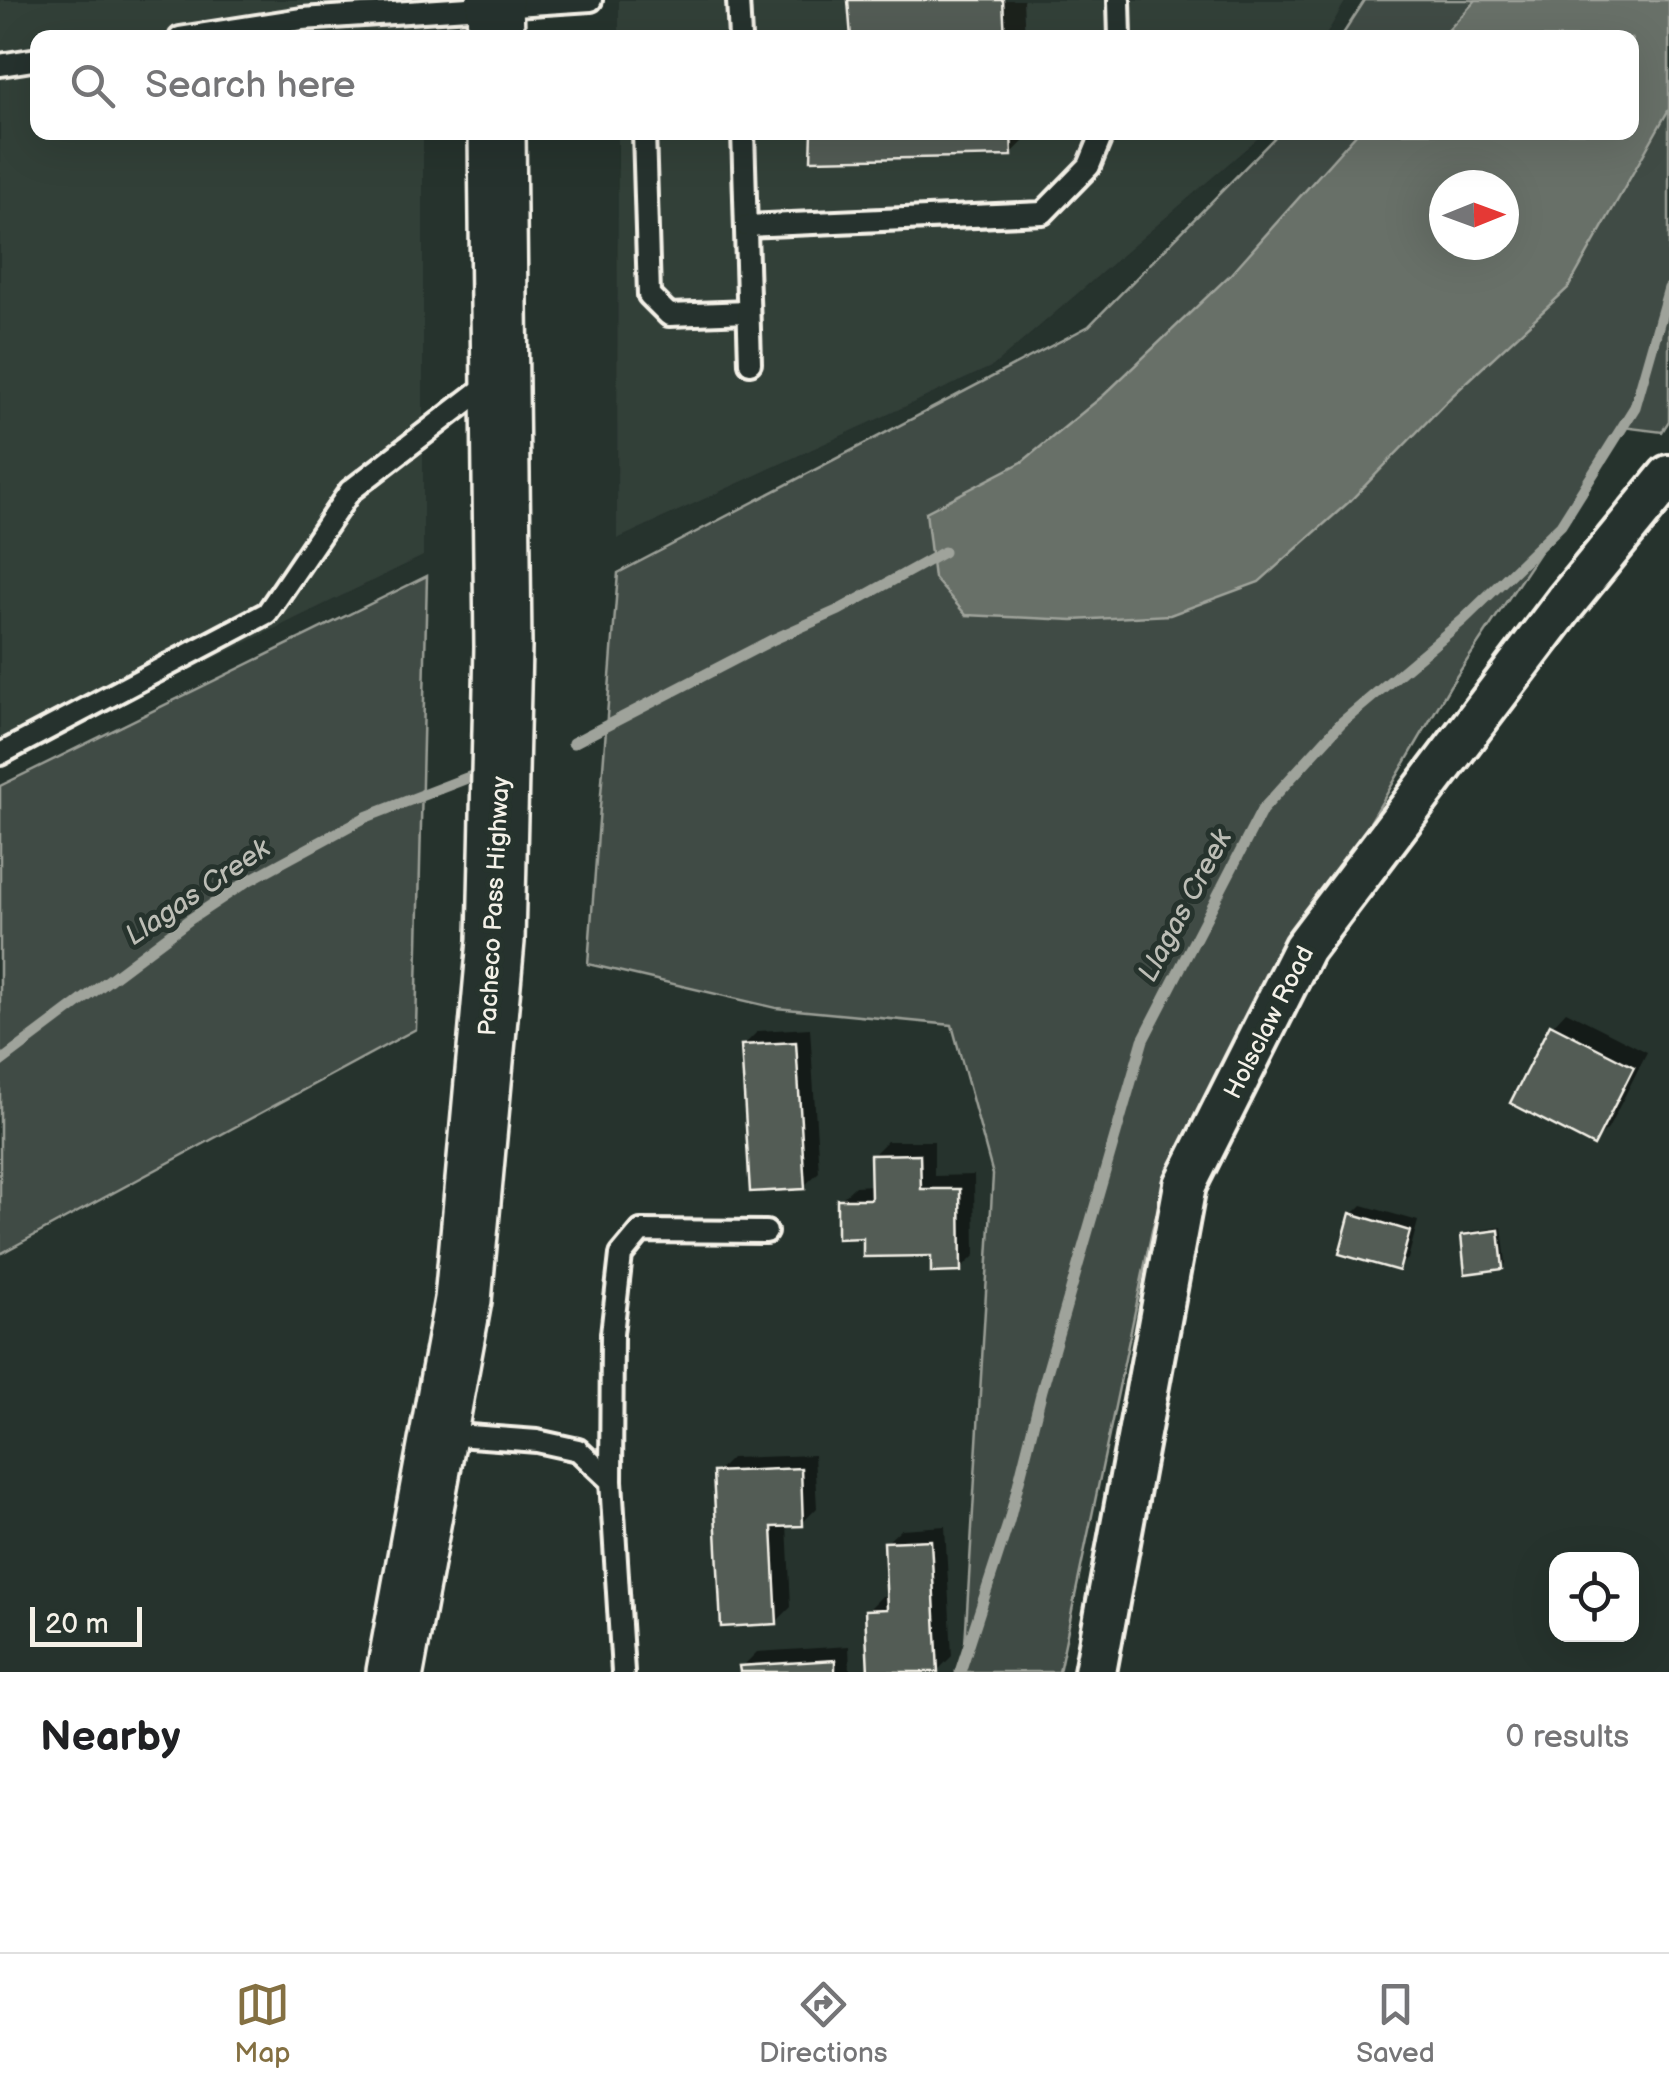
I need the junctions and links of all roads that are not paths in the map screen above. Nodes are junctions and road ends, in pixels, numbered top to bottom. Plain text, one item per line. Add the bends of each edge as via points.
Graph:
1 (591, 0) edge
2 (738, 0) edge
3 (1118, 0) edge
4 (495, 14) edge
5 (231, 30) edge
6 (740, 30) edge
7 (1120, 30) edge
8 (30, 61) edge
9 (0, 65) edge
10 (497, 140) edge
11 (644, 140) edge
12 (743, 140) edge
13 (1100, 140) edge
14 (746, 226) junction
15 (748, 312) junction
16 (750, 363) dead end
17 (500, 376) junction
18 (1669, 476) edge
19 (0, 754) edge
20 (766, 1232) dead end
21 (440, 1433) junction
22 (611, 1481) junction
23 (395, 1672) edge
24 (623, 1672) edge
25 (1095, 1672) edge

1 - 4 lane
2 - 6 lane
3 - 7 lane
4 - 5 lane via 302,19
8 - 9 lane
10 - 17 highway, Pacheco Pass Highway
11 - 15 lane via 649,295 670,316
12 - 14 lane
13 - 14 lane via 1089,166 1043,213
14 - 15 lane
15 - 16 lane
17 - 19 lane via 350,491 267,614
17 - 21 highway, Pacheco Pass Highway via 496,940 463,1300
18 - 25 street, Holsclaw Road via 1304,948 1185,1185
20 - 22 lane via 642,1231 621,1255 612,1334
21 - 22 lane via 578,1450
21 - 23 highway, Pacheco Pass Highway
22 - 24 lane

